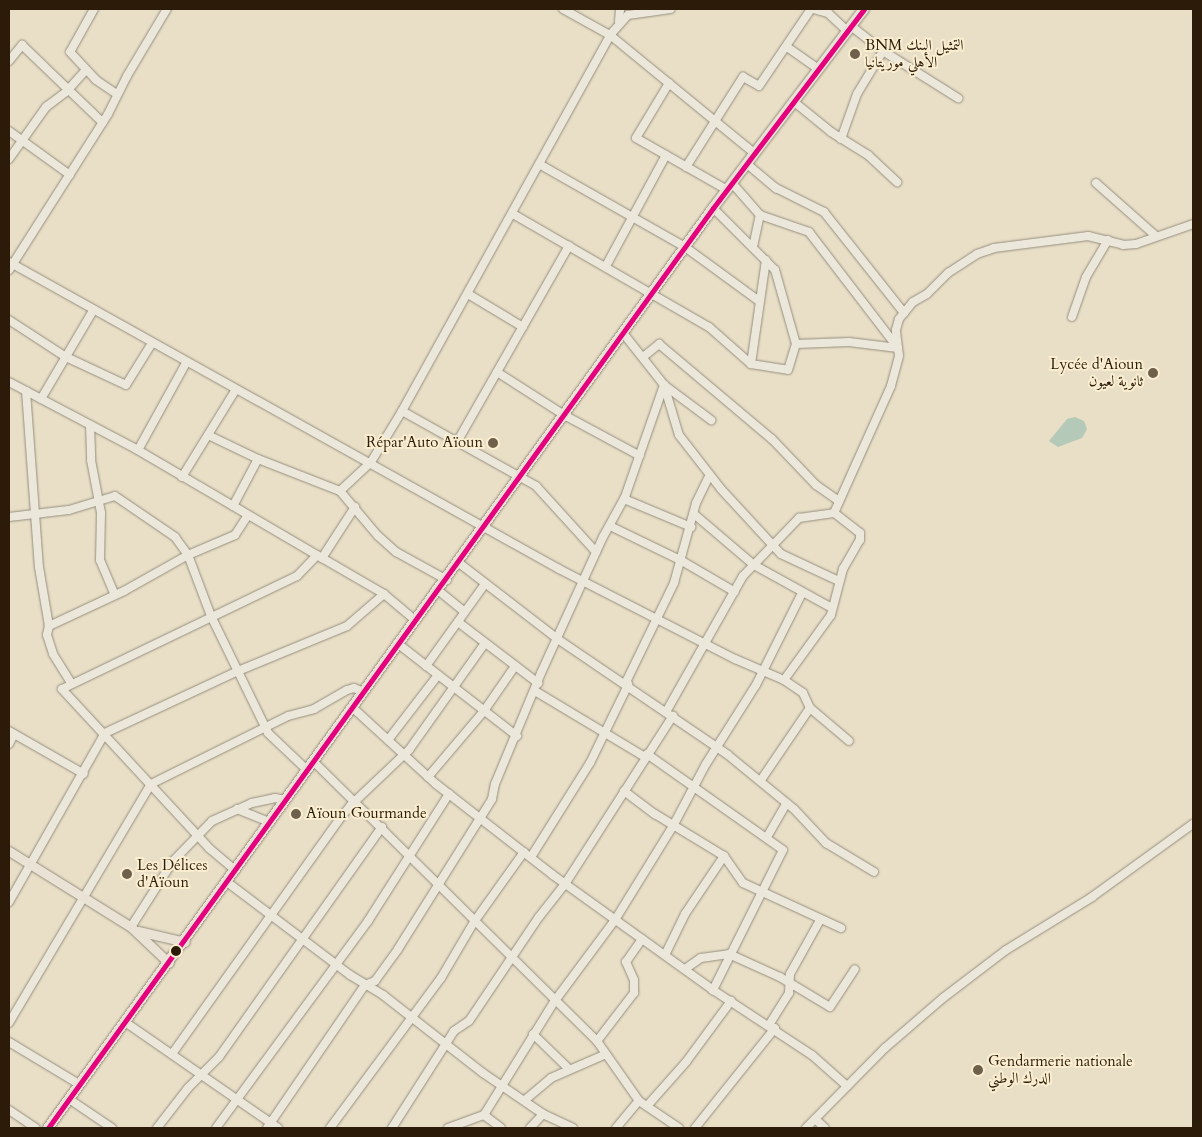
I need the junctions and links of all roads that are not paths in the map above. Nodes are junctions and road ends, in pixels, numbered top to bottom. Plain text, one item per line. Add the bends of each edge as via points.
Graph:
1 (94, 9) edge
2 (167, 9) edge
3 (563, 9) edge
4 (620, 9) edge
5 (671, 9) edge
6 (812, 9) edge
7 (864, 9) edge
8 (620, 21) junction
9 (849, 29) junction
10 (610, 35) junction
11 (787, 47) junction
12 (883, 51) junction
13 (9, 61) edge
14 (818, 69) junction
15 (86, 70) junction
16 (669, 83) junction
17 (67, 91) junction
18 (117, 94) junction
19 (958, 98) dead end
20 (793, 101) junction
21 (714, 121) junction
22 (103, 123) junction
23 (9, 131) edge
24 (22, 139) junction
25 (841, 139) junction
26 (754, 154) junction
27 (666, 156) junction
28 (9, 159) edge
29 (539, 164) junction
30 (747, 164) junction
31 (686, 167) junction
32 (70, 175) junction
33 (897, 182) dead end
34 (1096, 184) dead end
35 (729, 186) junction
36 (713, 208) junction
37 (513, 214) junction
38 (760, 215) junction
39 (633, 216) junction
40 (1193, 224) edge
41 (1156, 236) junction
42 (1108, 240) junction
43 (569, 246) junction
44 (685, 247) junction
45 (753, 247) junction
46 (766, 260) junction
47 (10, 265) edge
48 (606, 266) junction
49 (468, 294) junction
50 (651, 294) junction
51 (760, 301) junction
52 (94, 309) junction
53 (904, 313) junction
54 (1072, 317) dead end
55 (9, 320) edge
56 (523, 327) junction
57 (623, 333) junction
58 (152, 343) junction
59 (796, 344) junction
60 (898, 348) junction
61 (66, 357) junction
62 (643, 357) junction
63 (186, 364) junction
64 (751, 364) junction
65 (497, 372) junction
66 (9, 382) edge
67 (664, 385) junction
68 (26, 390) junction
69 (235, 391) junction
70 (41, 399) junction
71 (402, 412) junction
72 (564, 415) junction
73 (711, 420) dead end
74 (90, 425) junction
75 (208, 435) junction
76 (457, 442) junction
77 (138, 450) junction
78 (640, 456) junction
79 (258, 460) junction
80 (372, 462) junction
81 (521, 476) junction
82 (709, 476) junction
83 (182, 477) junction
84 (340, 491) junction
85 (99, 499) junction
86 (624, 499) junction
87 (839, 501) junction
88 (233, 506) junction
89 (355, 508) junction
90 (834, 513) junction
91 (35, 514) junction
92 (694, 514) junction
93 (248, 515) junction
94 (9, 517) edge
95 (485, 526) junction
96 (610, 526) junction
97 (691, 526) junction
98 (772, 546) junction
99 (596, 552) junction
100 (188, 556) junction
101 (320, 556) junction
102 (682, 561) junction
103 (459, 563) junction
104 (754, 565) junction
105 (447, 580) junction
106 (839, 580) junction
107 (582, 581) junction
108 (485, 584) junction
109 (439, 590) junction
110 (735, 592) junction
111 (114, 593) junction
112 (802, 593) junction
113 (384, 594) junction
114 (832, 608) junction
115 (464, 612) junction
116 (211, 616) junction
117 (656, 619) junction
118 (415, 620) junction
119 (458, 622) junction
120 (49, 626) junction
121 (559, 640) junction
122 (397, 643) junction
123 (485, 643) junction
124 (707, 643) junction
125 (426, 666) junction
126 (515, 666) junction
127 (238, 671) junction
128 (762, 671) junction
129 (438, 675) junction
130 (784, 680) junction
131 (71, 683) junction
132 (628, 685) junction
133 (536, 687) junction
134 (454, 688) junction
135 (364, 692) junction
136 (352, 708) junction
137 (810, 708) junction
138 (484, 711) junction
139 (669, 714) junction
140 (266, 729) junction
141 (606, 732) junction
142 (12, 733) edge
143 (105, 733) junction
144 (517, 736) junction
145 (388, 740) junction
146 (849, 741) dead end
147 (9, 744) edge
148 (717, 748) junction
149 (403, 755) junction
150 (646, 755) junction
151 (311, 766) junction
152 (84, 774) junction
153 (428, 777) junction
154 (761, 780) junction
155 (151, 784) junction
156 (694, 785) junction
157 (624, 790) junction
158 (449, 794) junction
159 (286, 800) junction
160 (356, 801) junction
161 (787, 803) junction
162 (237, 809) junction
163 (480, 818) junction
164 (270, 822) junction
165 (1193, 824) edge
166 (673, 826) junction
167 (382, 827) junction
168 (196, 834) junction
169 (767, 838) junction
170 (9, 851) edge
171 (410, 855) junction
172 (527, 855) junction
173 (724, 856) junction
174 (31, 864) junction
175 (235, 870) junction
176 (874, 872) dead end
177 (227, 882) junction
178 (565, 884) junction
179 (440, 885) junction
180 (762, 893) junction
181 (85, 897) junction
182 (9, 902) edge
183 (268, 916) junction
184 (615, 920) junction
185 (820, 920) junction
186 (474, 922) junction
187 (841, 928) dead end
188 (134, 929) junction
189 (642, 939) junction
190 (303, 941) junction
191 (185, 942) junction
192 (729, 954) junction
193 (665, 955) junction
194 (512, 959) junction
195 (169, 964) junction
196 (335, 964) junction
197 (855, 969) dead end
198 (685, 970) junction
199 (792, 984) junction
200 (366, 985) junction
201 (713, 990) junction
202 (731, 1001) junction
203 (554, 1002) junction
204 (411, 1016) junction
205 (126, 1022) junction
206 (9, 1023) edge
207 (772, 1026) junction
208 (533, 1034) junction
209 (597, 1041) junction
210 (9, 1042) edge
211 (446, 1044) junction
212 (172, 1054) junction
213 (604, 1055) junction
214 (569, 1069) junction
215 (203, 1075) junction
216 (79, 1084) junction
217 (501, 1086) junction
218 (847, 1086) junction
219 (69, 1099) junction
220 (238, 1100) junction
221 (525, 1100) junction
222 (639, 1101) junction
223 (647, 1106) junction
224 (9, 1110) edge
225 (542, 1114) junction
226 (484, 1116) junction
227 (815, 1119) junction
228 (269, 1126) edge
229 (36, 1128) edge
230 (48, 1128) edge
231 (112, 1128) edge
232 (157, 1128) edge
233 (216, 1128) edge
234 (278, 1128) edge
235 (330, 1128) edge
236 (392, 1128) edge
237 (448, 1128) edge
238 (501, 1128) edge
239 (530, 1128) edge
240 (573, 1128) edge
241 (616, 1128) edge
242 (680, 1128) edge
243 (695, 1128) edge
244 (806, 1128) edge
245 (825, 1128) edge

1 - 15 street via 70,52
2 - 18 street
3 - 10 street
4 - 8 street
5 - 8 street via 637,12
6 - 9 street via 828,13
6 - 11 street via 784,44
7 - 9 highway
8 - 10 street
9 - 12 street
9 - 14 highway
10 - 16 street
10 - 29 street
11 - 14 street
11 - 21 street via 759,86 743,77
12 - 19 street
12 - 25 street via 857,94
13 - 17 street via 22,45
14 - 20 highway
15 - 17 street
15 - 18 street
16 - 21 street
16 - 27 street via 636,138
17 - 22 street
17 - 24 street via 46,107
18 - 22 street
20 - 25 street
20 - 26 highway
21 - 26 street
21 - 31 street
22 - 32 street
23 - 24 street
24 - 28 street
24 - 32 street
25 - 33 street via 868,155
26 - 30 highway
27 - 31 street
27 - 39 street
29 - 37 street
29 - 39 street
30 - 35 highway
30 - 53 street via 776,188 824,212
31 - 35 street
32 - 47 street
34 - 41 street
35 - 36 highway
35 - 38 street
36 - 44 highway
36 - 45 street
37 - 43 street
37 - 49 street
38 - 45 street
38 - 60 street via 809,232
39 - 44 street
39 - 48 street
40 - 41 street
41 - 42 street via 1123,245
42 - 53 street via 1098,236 1063,238 977,254 948,273
42 - 54 street via 1086,277
43 - 48 street
43 - 56 street
44 - 50 highway
44 - 51 street
45 - 46 street
46 - 51 street
46 - 59 street via 775,270
47 - 52 street
48 - 50 street
49 - 56 street
49 - 71 street
50 - 57 highway
50 - 64 street via 708,327
51 - 64 street
52 - 58 street
52 - 61 street
53 - 60 street via 896,330
55 - 61 street
56 - 65 street
57 - 62 street
57 - 72 highway
58 - 61 street via 126,385
58 - 63 street
59 - 60 street via 849,342
59 - 64 street via 788,370
60 - 87 street via 891,386
61 - 70 street
62 - 67 street
62 - 87 street via 659,344 772,439 816,485
63 - 69 street
63 - 77 street
65 - 72 street
65 - 76 street
66 - 68 street
67 - 73 street
67 - 78 street
67 - 82 street via 679,435
68 - 70 street
68 - 91 street
69 - 75 street
69 - 80 street
70 - 74 street
71 - 76 street
71 - 80 street
72 - 78 street
72 - 81 highway
74 - 77 street
74 - 85 street via 91,460
75 - 79 street
75 - 83 street
76 - 81 street
77 - 83 street
78 - 86 street
79 - 84 street
79 - 88 street
80 - 84 street
80 - 95 street
81 - 95 highway
81 - 99 street via 555,505
82 - 92 street
82 - 98 street
83 - 88 street
84 - 89 street
85 - 91 street via 69,510
85 - 100 street via 115,496 175,537
85 - 111 street via 100,560
86 - 96 street
86 - 97 street
87 - 90 street
88 - 93 street
89 - 101 street
89 - 105 street via 396,552
90 - 98 street via 799,518
90 - 106 street via 860,533 860,540
91 - 94 street
91 - 120 street via 39,567
92 - 97 street
92 - 104 street
93 - 100 street via 235,535
93 - 101 street
95 - 103 highway
95 - 107 street
96 - 99 street
96 - 102 street
97 - 102 street
98 - 104 street
98 - 106 street via 781,554
99 - 107 street
100 - 111 street via 124,591
100 - 116 street
101 - 113 street
101 - 116 street via 297,576
102 - 110 street
102 - 117 street
103 - 105 highway
103 - 108 street
104 - 110 street via 743,576
104 - 112 street
105 - 109 highway
106 - 114 street
107 - 117 street
107 - 121 street
108 - 115 street
108 - 121 street
109 - 115 street
109 - 118 highway
110 - 124 street
111 - 120 street
112 - 114 street
112 - 128 street
113 - 118 street
113 - 127 street via 347,626
114 - 130 street via 812,645
115 - 119 street
116 - 127 street
116 - 131 street
117 - 124 street
117 - 132 street
118 - 122 highway
119 - 123 street
119 - 125 street
120 - 131 street via 47,635 53,654
121 - 132 street
121 - 133 street
122 - 125 street
122 - 135 highway
123 - 126 street
123 - 134 street
124 - 128 street
124 - 139 street
125 - 129 street
126 - 133 street
126 - 138 street
127 - 140 street
127 - 143 street
128 - 130 street
128 - 148 street
129 - 134 street
129 - 145 street
130 - 137 street via 803,693
131 - 143 street via 62,689
132 - 139 street
132 - 141 street
133 - 141 street
133 - 144 street
134 - 138 street
134 - 149 street
135 - 136 highway
135 - 140 street via 354,688 347,690 314,709 288,716
136 - 145 street
136 - 151 highway
137 - 146 street
137 - 154 street
138 - 144 street
138 - 153 street
139 - 148 street
139 - 150 street
140 - 151 street
140 - 155 street
141 - 150 street
141 - 172 street via 590,763
142 - 147 street
142 - 152 street
143 - 152 street
143 - 155 street
144 - 163 street via 495,784 492,799
145 - 149 street
148 - 154 street
148 - 156 street
149 - 153 street
149 - 160 street
150 - 156 street
150 - 157 street
151 - 159 highway
151 - 160 street
152 - 174 street
153 - 158 street
154 - 161 street
155 - 168 street
155 - 181 street
156 - 166 street
156 - 169 street
157 - 166 street
157 - 178 street
158 - 163 street
158 - 171 street
159 - 162 street via 268,799
159 - 164 highway
160 - 167 street
160 - 183 street
161 - 169 street
161 - 176 street via 826,843
162 - 164 street
162 - 168 street via 212,821
163 - 172 street
163 - 179 street
164 - 175 highway
165 - 218 street via 1136,862 1092,897 972,975 916,1021
166 - 173 street
166 - 184 street
167 - 171 street
167 - 190 street
168 - 175 street
168 - 188 street via 173,861
169 - 180 street via 783,850
170 - 174 main road
171 - 179 street
171 - 196 street
172 - 178 street
172 - 186 street
173 - 180 street via 743,883
173 - 193 street via 686,914
174 - 181 main road
174 - 182 street
175 - 177 highway
177 - 183 street
177 - 191 highway
178 - 184 street
178 - 194 street
179 - 186 street
179 - 200 street via 375,981
180 - 185 street
180 - 192 street
181 - 188 main road
181 - 206 street
183 - 190 street
183 - 212 street
184 - 189 street
184 - 203 street
185 - 187 street
185 - 199 street via 790,974
186 - 194 street
186 - 204 street via 441,978
188 - 191 main road
188 - 195 main road
189 - 193 street
189 - 209 street via 626,962 634,980 634,993
190 - 196 street
190 - 215 street
191 - 195 highway
192 - 198 street via 701,958
192 - 199 street
192 - 201 street
193 - 198 street
194 - 203 street
194 - 211 street via 469,1021 454,1030
195 - 205 highway
196 - 200 street
196 - 220 street
197 - 199 street via 830,1007
198 - 201 street
199 - 207 street
200 - 204 street
200 - 228 street
201 - 202 street
202 - 207 street
202 - 223 street via 686,1062
203 - 208 street
203 - 209 street
204 - 211 street
204 - 235 street
205 - 212 street
205 - 216 highway
207 - 218 street
207 - 243 street
208 - 214 street
208 - 217 street
209 - 213 street
210 - 216 street
211 - 217 street
211 - 236 street
212 - 215 street
213 - 214 street
213 - 222 street
214 - 221 street via 551,1078
215 - 220 street
215 - 232 street via 188,1088
216 - 219 highway
217 - 221 street
217 - 226 street
218 - 227 street
219 - 230 highway
219 - 231 street
220 - 228 street
220 - 233 street
221 - 225 street
222 - 223 street
222 - 241 street
223 - 242 street
224 - 229 street
225 - 239 street
225 - 240 street
226 - 237 street
226 - 238 street
227 - 244 street
227 - 245 street
228 - 234 street

